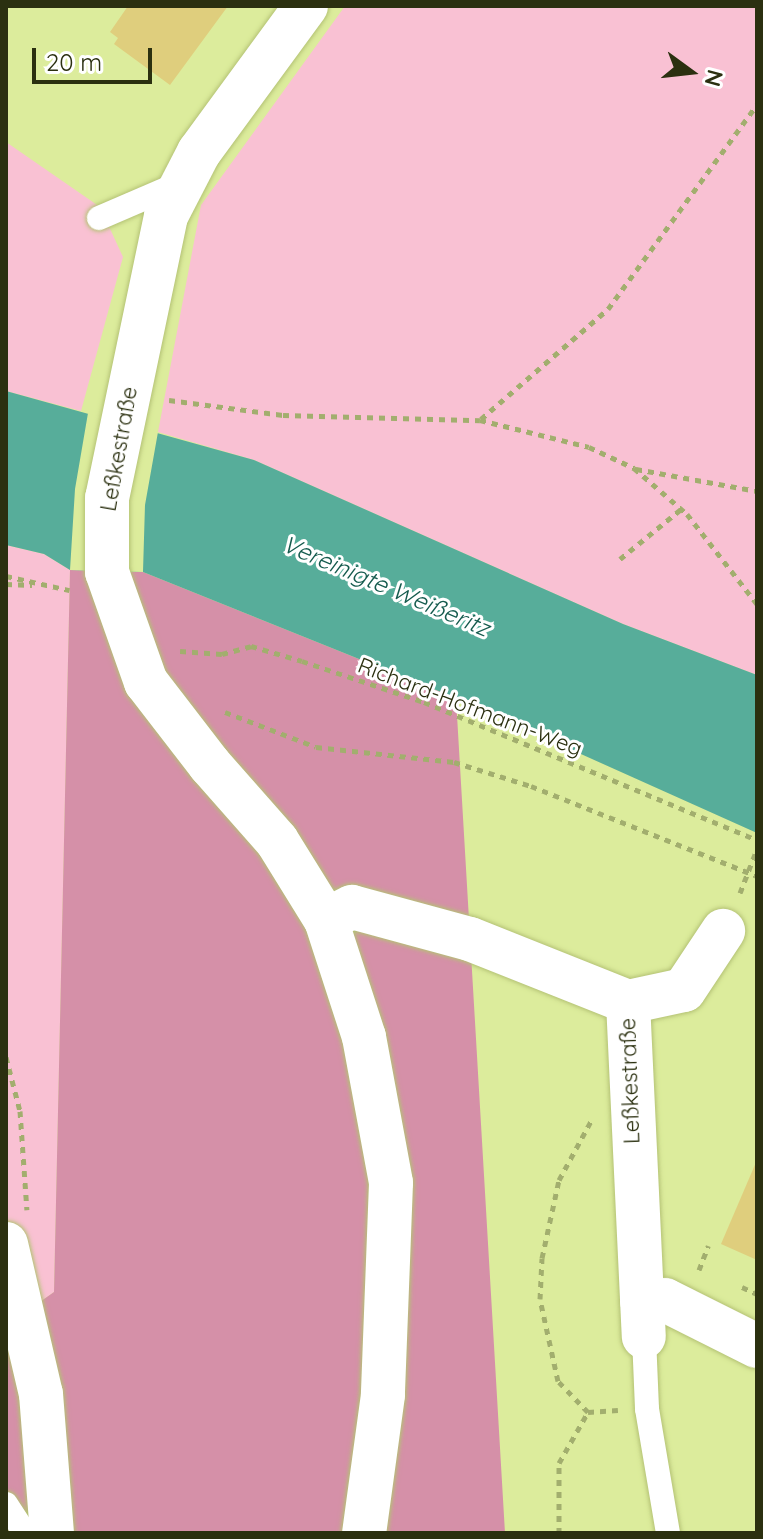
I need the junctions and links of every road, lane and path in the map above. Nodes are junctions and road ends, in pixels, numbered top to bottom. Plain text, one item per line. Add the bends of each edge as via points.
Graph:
1 (306, 6) edge
2 (757, 105) edge
3 (178, 184) junction
4 (99, 218) dead end
5 (125, 407) junction
6 (480, 420) junction
7 (634, 468) junction
8 (757, 491) edge
9 (681, 509) junction
10 (620, 559) dead end
11 (6, 576) edge
12 (94, 582) junction
13 (6, 584) edge
14 (41, 586) junction
15 (757, 604) edge
16 (164, 650) dead end
17 (216, 708) dead end
18 (757, 840) edge
19 (757, 876) edge
20 (326, 920) junction
21 (723, 931) dead end
22 (628, 1002) junction
23 (6, 1057) edge
24 (631, 1096) junction
25 (17, 1232) edge
26 (708, 1246) dead end
27 (713, 1275) dead end
28 (727, 1281) dead end
29 (757, 1294) edge
30 (643, 1319) junction
31 (757, 1346) edge
32 (647, 1409) junction
33 (588, 1412) junction
34 (6, 1504) edge
35 (25, 1533) edge
36 (52, 1533) edge
37 (364, 1533) edge
38 (559, 1533) edge
39 (668, 1533) edge

1 - 3 street, Leßkestraße
2 - 6 path via 608,309
3 - 4 lane
3 - 5 street, Leßkestraße via 166,216
5 - 6 path
5 - 12 street, Leßkestraße
6 - 7 path via 533,429
7 - 8 path
7 - 9 path
9 - 10 path
9 - 15 path
11 - 14 path
12 - 14 path
12 - 20 street, Leßkestraße via 146,682 277,841
13 - 14 path
16 - 18 path, Richard-Hofmann-Weg via 222,654 251,646 302,661 424,702
17 - 19 path via 316,747 454,762 531,786
20 - 22 street, Leßkestraße via 352,907 470,939
20 - 37 street, Leßkestraße via 364,1037 391,1183 383,1395
21 - 22 street via 684,990
22 - 24 street, Leßkestraße
23 - 25 path via 20,1111
24 - 30 street, Leßkestraße
24 - 33 path via 597,1111 559,1180 542,1258 540,1299 558,1381
25 - 36 street via 41,1394
26 - 27 path via 698,1269
28 - 29 path
30 - 31 street via 665,1300
30 - 32 lane
32 - 33 path
32 - 39 lane
33 - 38 path via 559,1463
34 - 35 lane

